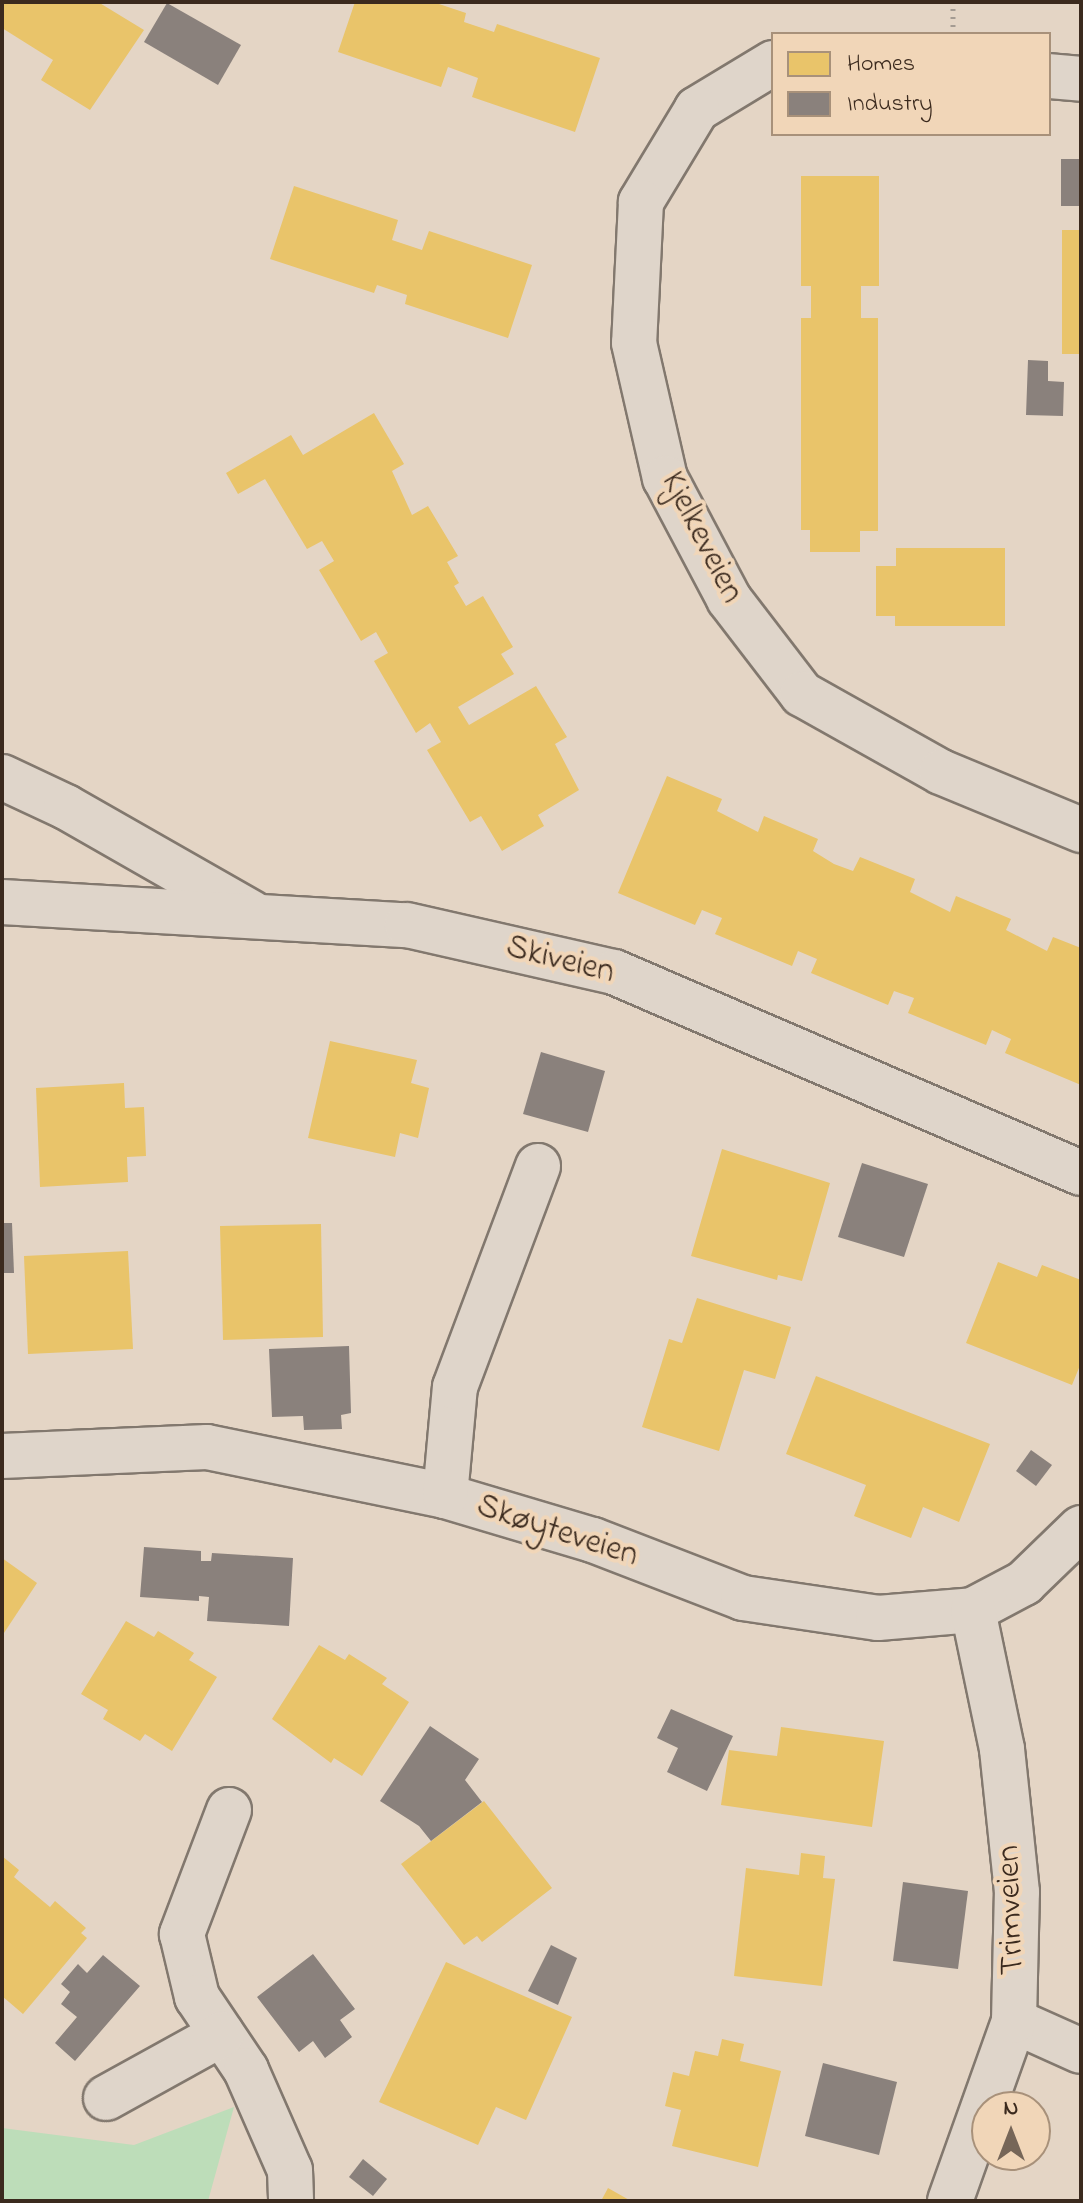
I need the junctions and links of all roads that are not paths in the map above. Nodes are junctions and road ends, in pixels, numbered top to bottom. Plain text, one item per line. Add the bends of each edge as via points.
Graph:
1 (771, 64) edge
2 (1051, 76) edge
3 (1081, 79) edge
4 (2, 777) edge
5 (1081, 830) edge
6 (2, 902) edge
7 (254, 915) junction
8 (538, 1166) dead end
9 (1081, 1173) edge
10 (2, 1456) edge
11 (445, 1496) junction
12 (1081, 1528) edge
13 (973, 1610) junction
14 (229, 1810) dead end
15 (1014, 2021) junction
16 (222, 2034) junction
17 (1081, 2051) edge
18 (106, 2098) dead end
19 (291, 2201) edge
20 (950, 2201) edge

1 - 5 street, Kjelkeveien via 697,109 641,202 634,343 665,478 729,599 802,694 941,772
2 - 3 street
4 - 7 street via 134,843
6 - 7 street, Skiveien
7 - 9 street, Skiveien via 407,925 614,972
8 - 11 street via 455,1387
10 - 11 street, Skøyteveien via 207,1447
11 - 13 street, Skøyteveien via 593,1540 743,1598 878,1618
12 - 13 street, Skøyteveien via 1024,1583
13 - 15 street, Trimveien via 1002,1749 1015,1878
14 - 16 street via 182,1934 197,1997
15 - 17 street
15 - 20 street, Trimveien
16 - 18 street
16 - 19 street via 246,2070 290,2170

